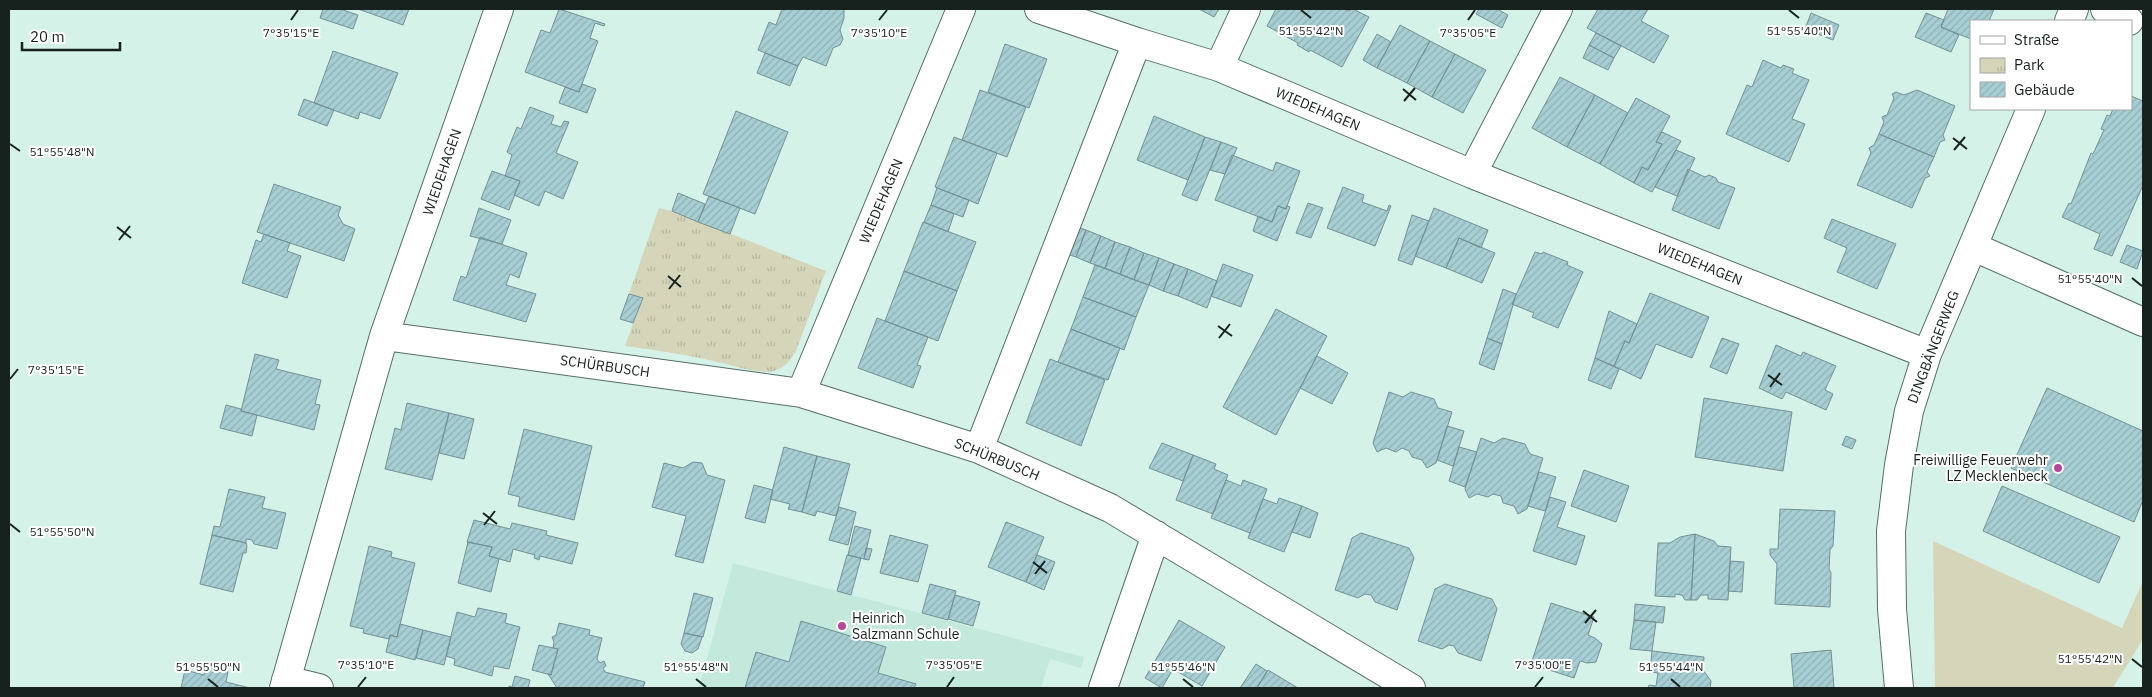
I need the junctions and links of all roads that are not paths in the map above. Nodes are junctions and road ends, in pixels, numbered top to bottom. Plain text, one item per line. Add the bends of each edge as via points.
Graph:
1 (500, 9) edge
2 (961, 9) edge
3 (1040, 9) edge
4 (1246, 9) edge
5 (1558, 9) edge
6 (2105, 9) edge
7 (2126, 20) edge
8 (1137, 42) junction
9 (1219, 67) junction
10 (2032, 110) edge
11 (1472, 174) junction
12 (1974, 247) junction
13 (2143, 322) edge
14 (384, 336) junction
15 (1927, 354) junction
16 (801, 393) junction
17 (979, 449) junction
18 (1156, 535) junction
19 (285, 684) edge
20 (319, 688) edge
21 (1103, 688) edge
22 (1411, 688) edge
23 (1898, 688) edge

1 - 14 street, WIEDEHAGEN
2 - 16 street, WIEDEHAGEN
3 - 8 street, WIEDEHAGEN
4 - 9 street
5 - 11 street
6 - 7 street
8 - 9 street, WIEDEHAGEN
8 - 17 street
9 - 11 street, WIEDEHAGEN
10 - 12 street, DINGBÄNGERWEG
11 - 15 street, WIEDEHAGEN
12 - 13 street
12 - 15 street, DINGBÄNGERWEG
14 - 16 street, SCHÜRBUSCH
14 - 19 street
15 - 23 street, DINGBÄNGERWEG via 1908,412 1891,531
16 - 17 street, SCHÜRBUSCH
17 - 18 street, SCHÜRBUSCH via 1110,508
18 - 21 street
18 - 22 street, SCHÜRBUSCH
19 - 20 street

